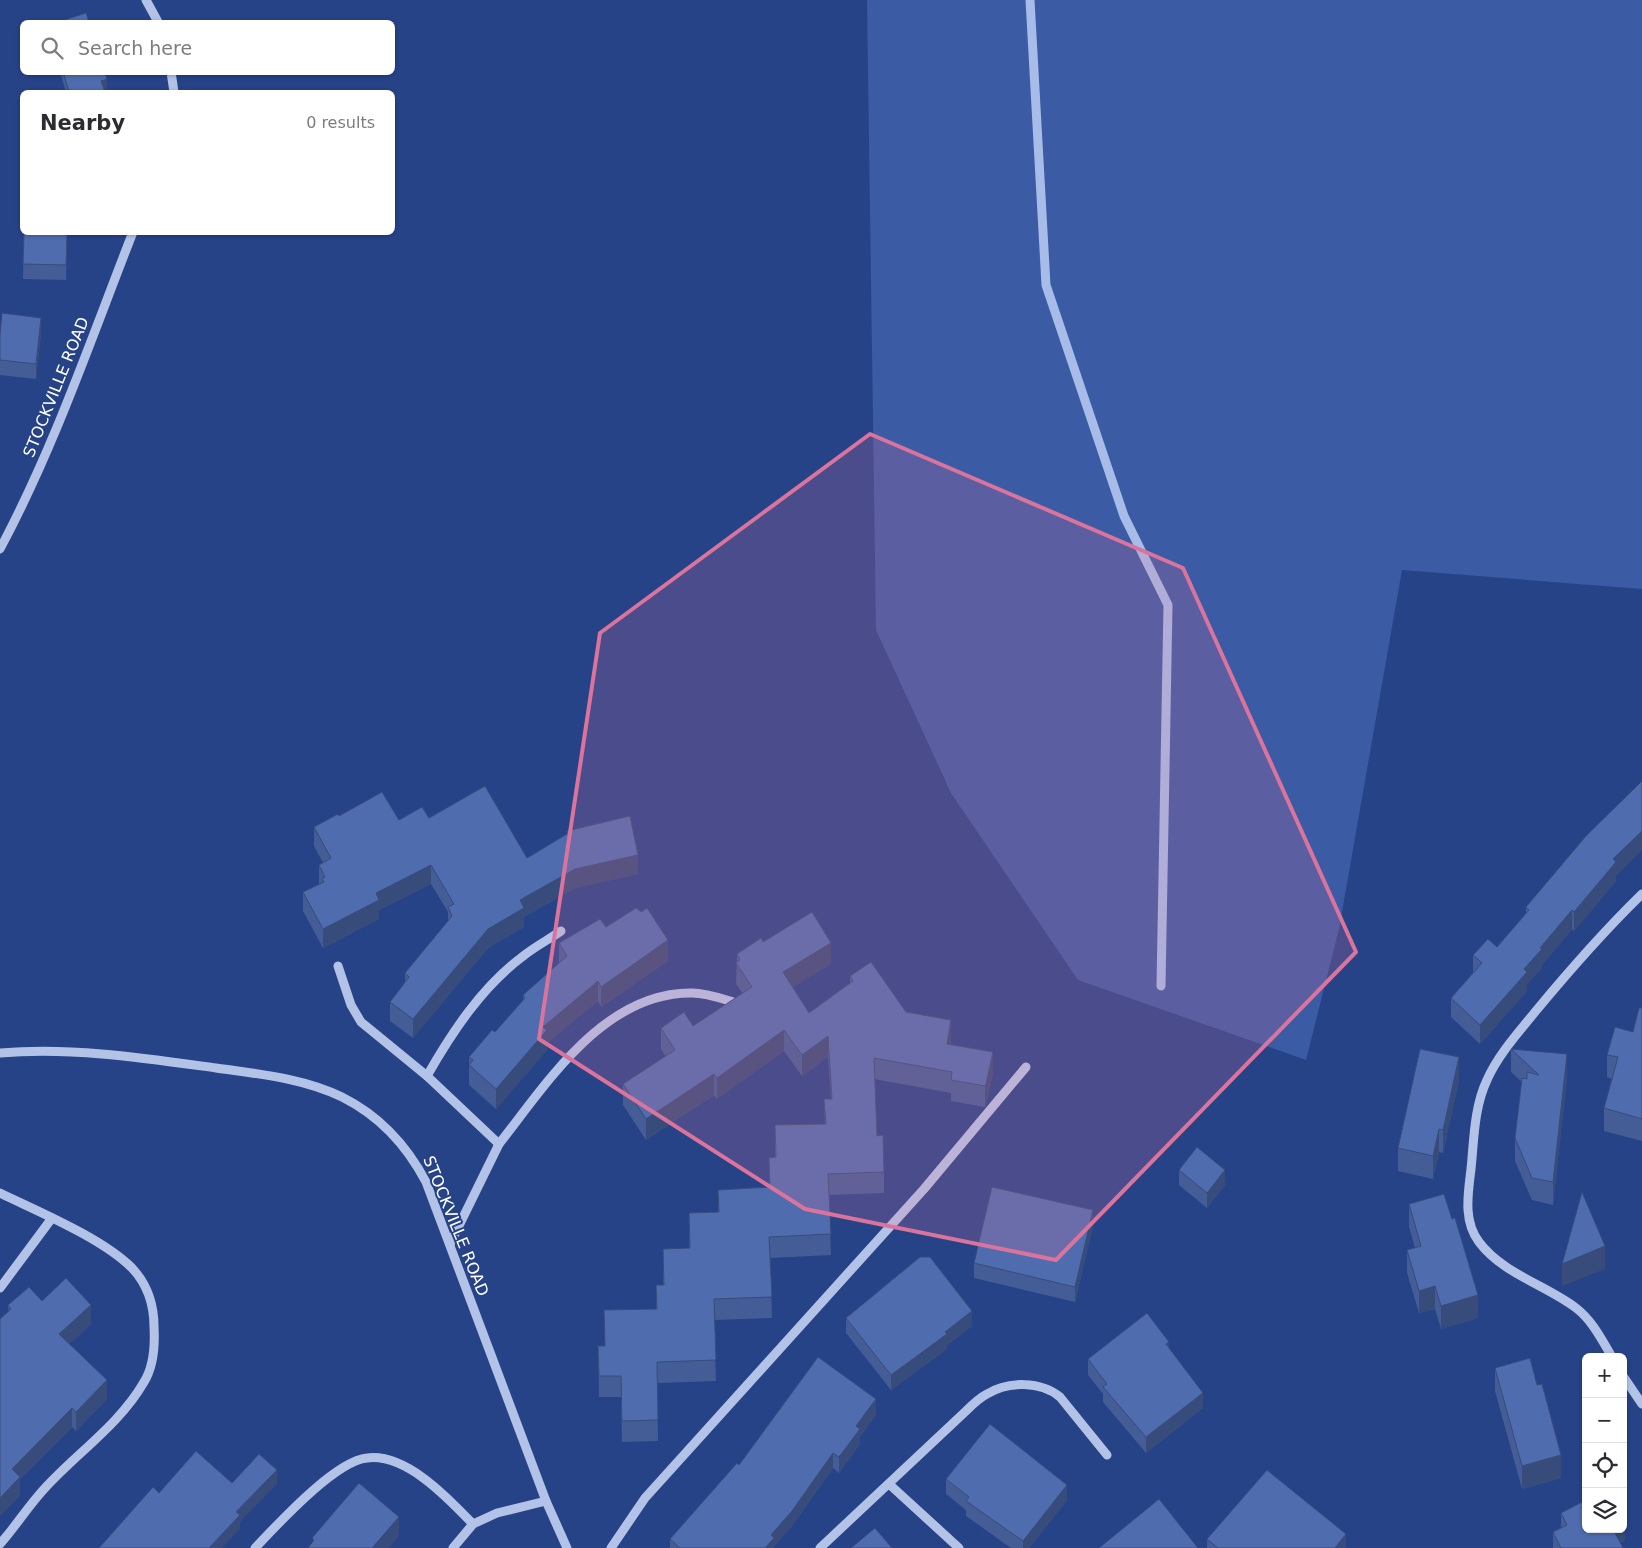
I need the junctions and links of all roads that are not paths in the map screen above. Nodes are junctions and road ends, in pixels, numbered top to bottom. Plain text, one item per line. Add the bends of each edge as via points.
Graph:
1 (146, 0) edge
2 (157, 20) edge
3 (171, 75) edge
4 (174, 90) edge
5 (132, 235) edge
6 (0, 550) edge
7 (1642, 894) edge
8 (561, 932) dead end
9 (338, 966) dead end
10 (733, 1002) edge
11 (0, 1053) edge
12 (1026, 1067) dead end
13 (427, 1076) junction
14 (499, 1144) junction
15 (0, 1193) edge
16 (52, 1218) junction
17 (450, 1244) junction
18 (0, 1288) edge
19 (1609, 1353) edge
20 (1627, 1382) edge
21 (1642, 1404) edge
22 (1107, 1455) dead end
23 (888, 1484) junction
24 (546, 1502) junction
25 (473, 1524) junction
26 (0, 1544) edge
27 (255, 1548) edge
28 (453, 1548) edge
29 (567, 1548) edge
30 (611, 1548) edge
31 (820, 1548) edge
32 (959, 1548) edge

1 - 2 street
3 - 4 street
5 - 6 street, STOCKVILLE ROAD via 55,431
7 - 19 street via 1550,994 1497,1061 1479,1104 1467,1202 1469,1220 1484,1248 1576,1308 1589,1321
8 - 13 street via 522,956 490,988 445,1044
9 - 13 street via 351,1005 361,1022
10 - 14 street via 700,993 664,996 602,1026 561,1065
11 - 17 street, STOCKVILLE ROAD via 76,1051 161,1060 289,1080 341,1097 370,1114 412,1156 426,1182
12 - 30 street via 924,1189 645,1498
13 - 14 street
14 - 17 street
15 - 16 street
16 - 18 street
16 - 26 street via 111,1252 138,1275 152,1305 152,1361 145,1381 128,1406 45,1488
17 - 24 street, STOCKVILLE ROAD
20 - 21 street
22 - 23 street via 1052,1390 1035,1385 1010,1386 985,1394
23 - 31 street
23 - 32 street
24 - 25 street via 496,1513
24 - 29 street, STOCKVILLE ROAD
25 - 27 street via 431,1483 395,1463 368,1458 354,1461 335,1473
25 - 28 street

